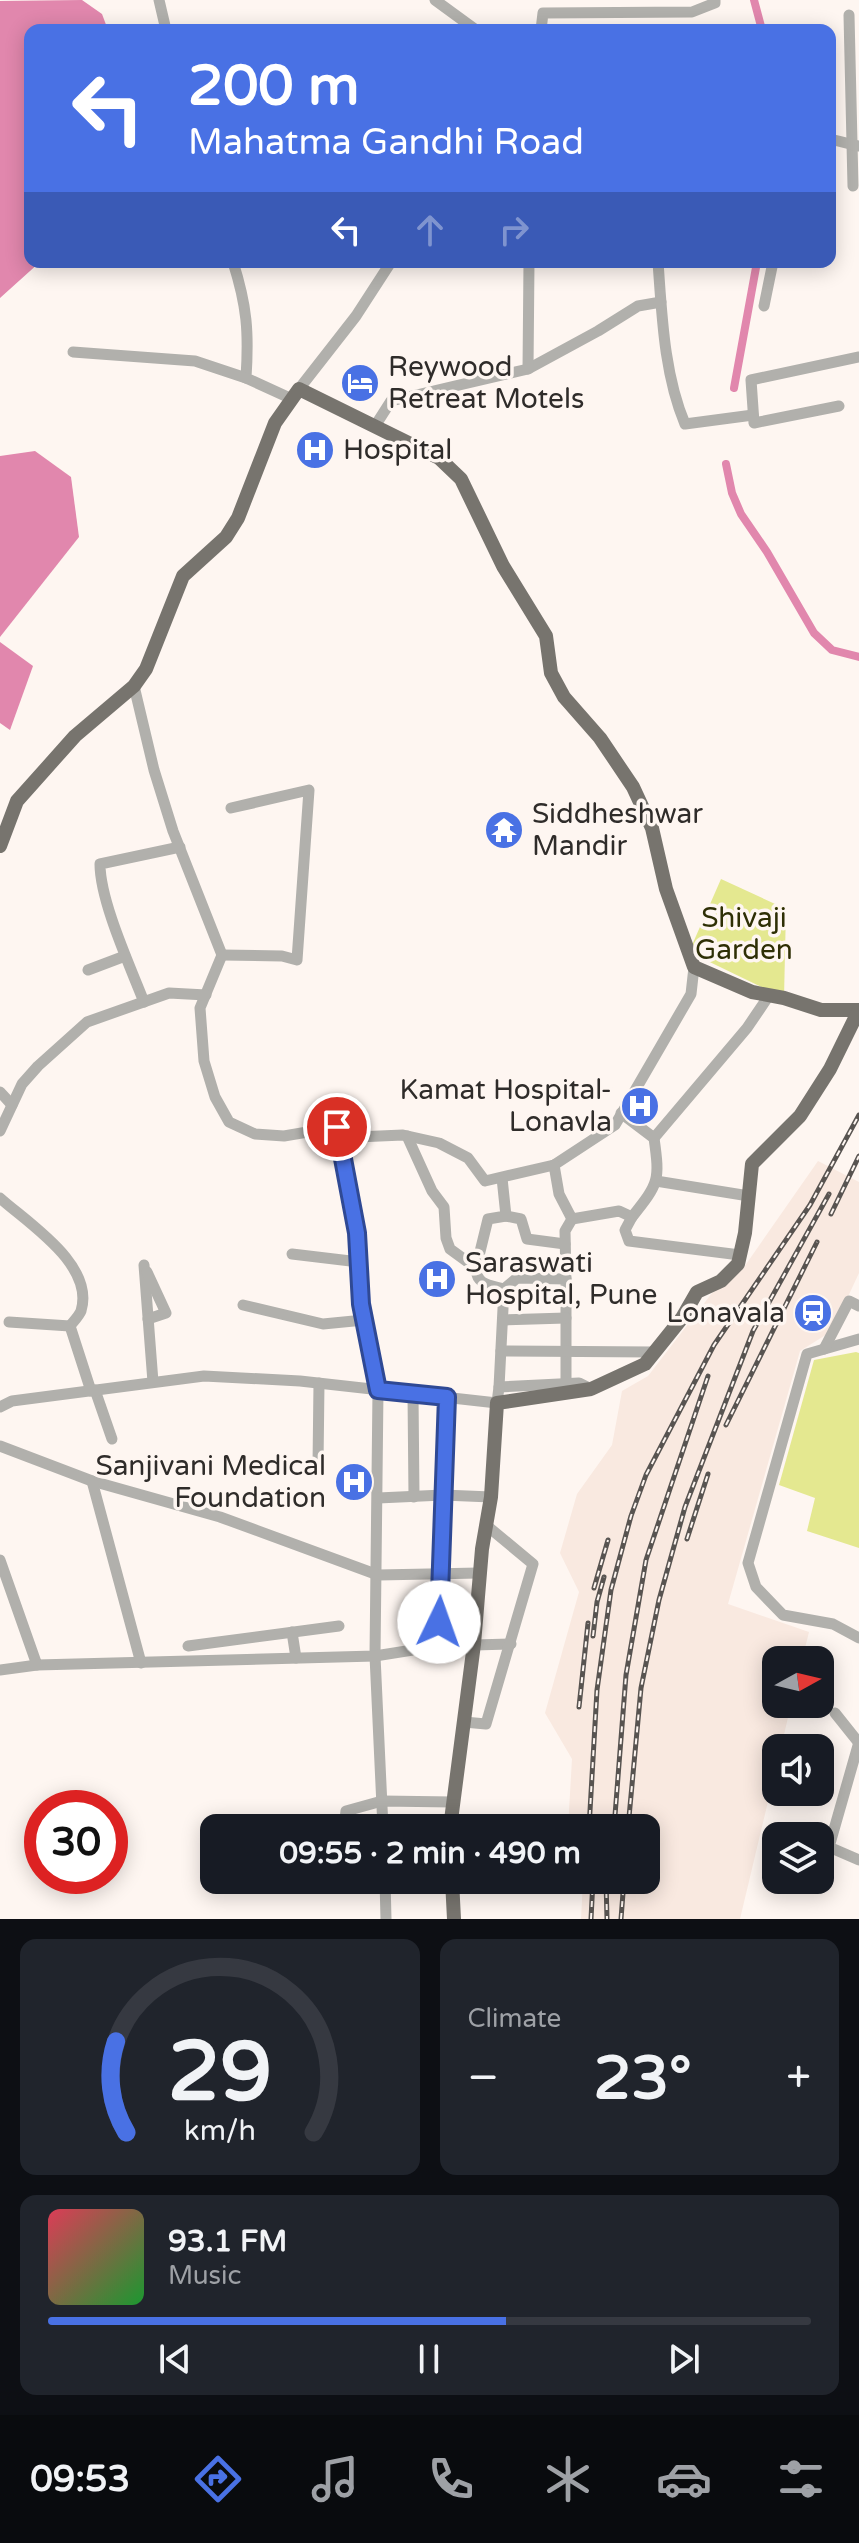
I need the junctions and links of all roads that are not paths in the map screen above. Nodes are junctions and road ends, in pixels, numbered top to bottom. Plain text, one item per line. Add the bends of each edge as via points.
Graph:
1 (159, 0) edge
2 (435, 0) edge
3 (715, 0) edge
4 (849, 15) dead end
5 (165, 24) edge
6 (468, 24) edge
7 (542, 24) edge
8 (855, 146) edge
9 (853, 186) dead end
10 (234, 268) edge
11 (387, 268) edge
12 (529, 268) edge
13 (658, 268) edge
14 (772, 268) edge
15 (661, 302) junction
16 (764, 306) dead end
17 (73, 352) dead end
18 (859, 357) edge
19 (528, 369) junction
20 (246, 378) junction
21 (296, 394) junction
22 (839, 406) dead end
23 (753, 415) junction
24 (375, 426) junction
25 (134, 686) junction
26 (231, 808) dead end
27 (0, 846) edge
28 (180, 847) junction
29 (222, 955) junction
30 (125, 956) junction
31 (694, 967) junction
32 (88, 970) dead end
33 (206, 995) junction
34 (768, 997) junction
35 (144, 1002) junction
36 (859, 1010) edge
37 (0, 1092) edge
38 (12, 1105) junction
39 (621, 1113) junction
40 (337, 1127) junction
41 (0, 1131) edge
42 (407, 1136) junction
43 (654, 1138) junction
44 (554, 1165) junction
45 (502, 1178) junction
46 (656, 1181) junction
47 (749, 1196) junction
48 (0, 1198) edge
49 (506, 1216) junction
50 (632, 1217) junction
51 (572, 1219) junction
52 (565, 1244) junction
53 (292, 1254) dead end
54 (740, 1255) junction
55 (359, 1262) junction
56 (476, 1268) junction
57 (566, 1279) junction
58 (504, 1289) junction
59 (243, 1305) dead end
60 (859, 1306) edge
61 (566, 1318) junction
62 (148, 1319) dead end
63 (364, 1320) junction
64 (503, 1320) junction
65 (9, 1322) dead end
66 (70, 1326) junction
67 (859, 1339) edge
68 (824, 1349) junction
69 (501, 1351) junction
70 (565, 1351) junction
71 (653, 1352) junction
72 (153, 1382) junction
73 (319, 1383) junction
74 (566, 1384) junction
75 (591, 1389) junction
76 (378, 1390) junction
77 (93, 1391) junction
78 (413, 1394) junction
79 (498, 1395) junction
80 (447, 1397) junction
81 (0, 1407) edge
82 (112, 1439) dead end
83 (0, 1446) edge
84 (318, 1465) dead end
85 (92, 1481) junction
86 (443, 1495) junction
87 (414, 1497) junction
88 (491, 1497) junction
89 (378, 1498) junction
90 (486, 1525) junction
91 (0, 1560) edge
92 (479, 1573) junction
93 (441, 1574) junction
94 (378, 1575) junction
95 (339, 1626) dead end
96 (292, 1632) junction
97 (859, 1638) edge
98 (474, 1644) junction
99 (511, 1644) junction
100 (188, 1646) dead end
101 (438, 1646) junction
102 (375, 1656) junction
103 (296, 1658) junction
104 (141, 1663) junction
105 (37, 1665) junction
106 (0, 1670) edge
107 (835, 1713) dead end
108 (464, 1722) junction
109 (859, 1742) edge
110 (382, 1801) junction
111 (453, 1802) junction
112 (346, 1814) edge
113 (382, 1814) edge
114 (452, 1814) edge
115 (859, 1860) edge
116 (385, 1894) edge
117 (453, 1894) edge
118 (386, 1919) edge
119 (454, 1919) edge

1 - 5 street
2 - 6 street
3 - 7 street via 692,12 543,13
4 - 8 street
8 - 9 street
10 - 20 street via 249,330
11 - 21 street
12 - 19 street
13 - 15 street
14 - 16 street
15 - 19 street via 638,306
15 - 23 street via 675,401 685,424
17 - 20 street via 195,361
18 - 23 street via 751,380
19 - 24 street via 391,401
20 - 21 street
21 - 24 main road
21 - 25 main road via 275,423 238,518 226,537 183,576 146,669
22 - 23 street via 754,423
24 - 31 main road via 439,458 461,479 503,566 546,636 557,685 600,738 652,828 666,889
25 - 27 main road via 75,736 17,801
25 - 28 street
26 - 29 street via 309,790 297,960
28 - 29 street
28 - 30 street via 100,864
29 - 33 street
30 - 32 street
30 - 35 street
31 - 34 main road
31 - 39 street via 691,994
33 - 35 street via 169,993
33 - 40 street via 200,1008 204,1061 229,1122 255,1134 284,1136
34 - 36 main road via 821,1010
34 - 43 street
35 - 38 street via 87,1022 38,1066
36 - 47 main road via 800,1116 752,1164
37 - 38 street
38 - 41 street
39 - 43 street
39 - 44 street via 615,1125
40 - 42 street via 357,1137
40 - 55 street
42 - 45 street via 439,1143 468,1158 485,1181
42 - 56 street via 444,1207 450,1249
43 - 46 street
44 - 45 street
44 - 51 street via 559,1194
45 - 49 street
46 - 47 street
46 - 50 street
47 - 54 main road
48 - 66 street via 73,1264 82,1283 81,1311
49 - 52 street via 521,1219 527,1239
49 - 56 street via 488,1219
50 - 51 street via 619,1211
50 - 54 street via 625,1230 629,1241
51 - 52 street
52 - 57 street
53 - 55 street
54 - 71 main road via 721,1281 697,1292
55 - 63 street
56 - 58 street via 482,1283
57 - 58 street via 517,1278
57 - 61 street
58 - 64 street
59 - 63 street via 323,1324
60 - 68 street via 849,1301
61 - 64 street
61 - 70 street
62 - 72 street
63 - 76 street
64 - 69 street
65 - 66 street
66 - 77 street
67 - 68 street
68 - 97 street via 807,1354 748,1563 756,1587 783,1615 833,1624
69 - 70 street
69 - 79 street
70 - 71 street
70 - 74 street
71 - 75 main road via 645,1364
72 - 73 street via 204,1376
72 - 77 street
73 - 76 street
73 - 84 street
74 - 75 street
74 - 79 street
75 - 79 main road
76 - 78 street
76 - 89 street
77 - 81 street
77 - 82 street
78 - 80 street
78 - 87 street
79 - 80 street
79 - 88 main road
80 - 86 street
83 - 85 street
85 - 94 street via 220,1517
85 - 104 street
86 - 87 street
86 - 88 street
86 - 93 street
87 - 89 street
88 - 90 main road
89 - 94 street
90 - 92 main road
90 - 99 street via 533,1564
91 - 105 street
92 - 93 street
92 - 98 main road
93 - 94 street
93 - 101 street
94 - 102 street
95 - 96 street
96 - 100 street
96 - 103 street
98 - 99 street
98 - 101 street
98 - 108 main road
99 - 108 street via 486,1724
101 - 102 street
102 - 103 street
102 - 110 street
103 - 104 street
104 - 105 street
105 - 106 street
107 - 109 street
108 - 111 main road
109 - 115 street via 829,1847
110 - 111 street
110 - 112 street
110 - 113 street
111 - 114 main road
116 - 118 street
117 - 119 main road

